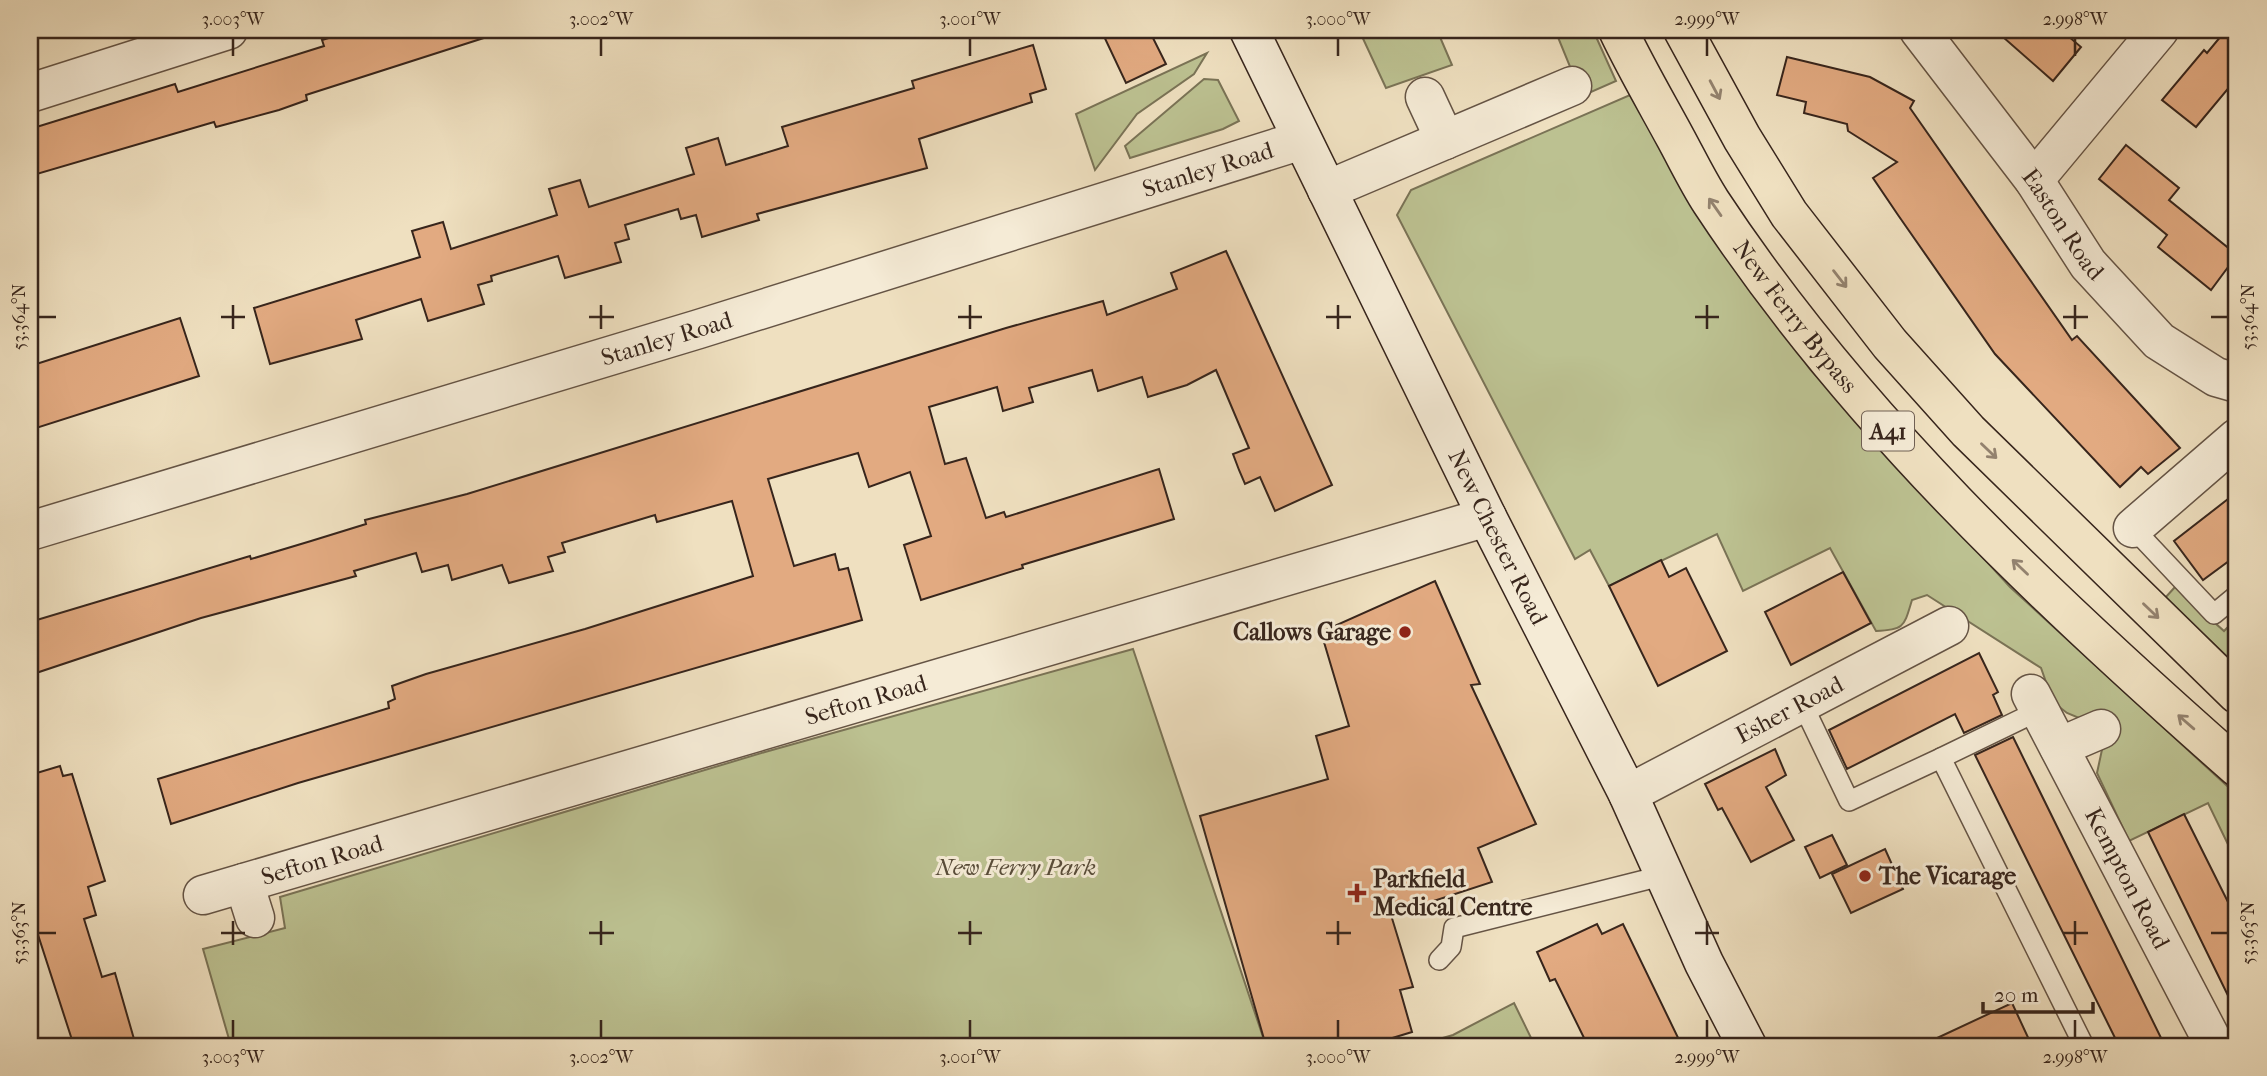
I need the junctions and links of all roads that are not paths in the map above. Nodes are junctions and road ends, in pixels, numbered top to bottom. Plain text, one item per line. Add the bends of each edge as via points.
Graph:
1 (228, 30) edge
2 (1249, 30) edge
3 (1618, 30) edge
4 (1683, 30) edge
5 (1919, 30) edge
6 (2159, 30) edge
7 (1572, 86) dead end
8 (30, 93) edge
9 (1425, 97) dead end
10 (1302, 140) junction
11 (1445, 140) junction
12 (2034, 180) junction
13 (1327, 190) junction
14 (2237, 383) edge
15 (2237, 438) edge
16 (1487, 517) junction
17 (2133, 528) joint
18 (30, 531) edge
19 (2237, 595) edge
20 (1949, 626) dead end
21 (2237, 694) edge
22 (2035, 702) joint
23 (1802, 703) junction
24 (2101, 729) dead end
25 (2059, 747) junction
26 (1941, 758) junction
27 (2237, 767) edge
28 (1628, 794) junction
29 (1665, 875) junction
30 (203, 895) dead end
31 (1439, 960) dead end
32 (1747, 1046) edge
33 (2084, 1046) edge
34 (2215, 1046) edge

1 - 8 street
2 - 10 street, New Chester Road
27 -> 3 highway, New Ferry Bypass / A41 via 2139,681 1975,523 1882,424 1800,324 1710,201
4 -> 21 highway, A41 via 1789,214 1890,344 1968,431
5 - 12 street, Easton Road
6 - 12 street
7 - 11 street
9 - 11 street
10 - 13 street, New Chester Road
10 - 18 street, Stanley Road
11 - 13 street
12 - 14 street, Easton Road via 2088,264 2160,341 2216,377
13 - 16 street, New Chester Road
15 - 17 street
16 - 28 street, New Chester Road
16 - 30 street, Sefton Road via 1263,594 249,901
17 - 19 lane via 2214,614
20 - 23 street, Esher Road
22 - 25 street, Kempton Road
22 - 26 lane
23 - 26 lane via 1849,801
23 - 28 street, Esher Road
24 - 25 street
25 - 34 street, Kempton Road
26 - 33 lane
28 - 29 street, New Chester Road
29 - 31 lane via 1454,928 1451,947
29 - 32 street, New Chester Road

